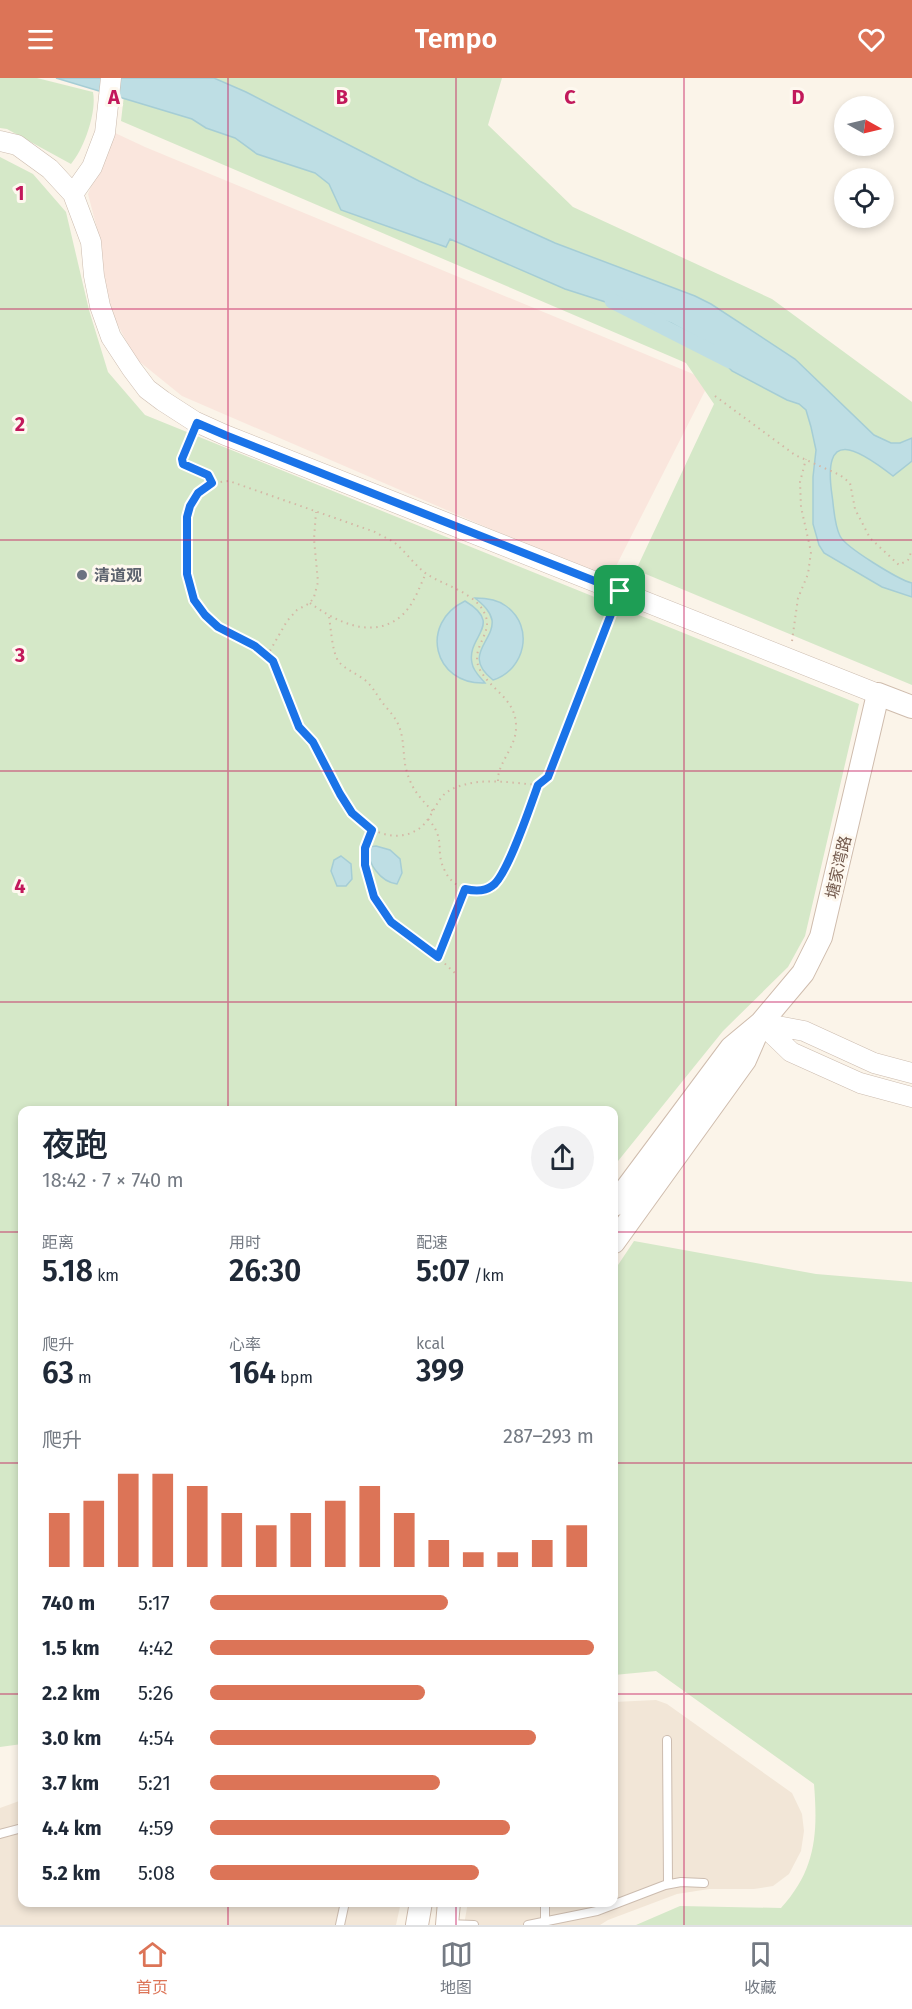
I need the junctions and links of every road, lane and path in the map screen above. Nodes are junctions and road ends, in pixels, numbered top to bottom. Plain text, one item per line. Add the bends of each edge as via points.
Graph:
1 (111, 78) edge
2 (0, 141) edge
3 (73, 194) junction
4 (715, 396) dead end
5 (197, 423) junction
6 (806, 459) junction
7 (212, 483) junction
8 (316, 512) junction
9 (912, 550) edge
10 (426, 573) junction
11 (620, 591) junction
12 (310, 603) junction
13 (329, 617) junction
14 (267, 656) junction
15 (789, 658) junction
16 (878, 694) junction
17 (912, 707) edge
18 (498, 782) junction
19 (538, 785) junction
20 (433, 811) junction
21 (428, 819) junction
22 (372, 830) junction
23 (465, 889) junction
24 (438, 957) junction
25 (457, 975) dead end
26 (761, 1023) junction
27 (912, 1073) edge
28 (912, 1097) edge
29 (618, 1199) edge
30 (618, 1236) edge
31 (668, 1740) dead end
32 (18, 1829) edge
33 (0, 1834) edge
34 (704, 1883) dead end
35 (668, 1884) junction
36 (618, 1903) edge
37 (344, 1907) edge
38 (420, 1907) edge
39 (545, 1907) edge
40 (608, 1907) edge
41 (448, 1917) edge
42 (545, 1921) junction
43 (340, 1925) edge
44 (417, 1925) edge
45 (474, 1925) edge
46 (528, 1925) edge

1 - 3 street via 105,133 92,167
2 - 3 street via 17,145 50,169
3 - 5 street via 91,242 100,306 111,337 147,389
4 - 6 path
5 - 7 path via 183,464 208,475
5 - 11 street
6 - 9 path via 850,483 855,509 870,538 889,558 899,565 908,560
6 - 15 path via 800,482 801,507 811,552 808,574 798,598
7 - 8 path via 229,481
7 - 14 path via 198,493 187,517 187,574 194,600 218,627
8 - 10 path via 394,542
8 - 12 path via 318,582
10 - 13 path via 413,601 400,617 385,625 344,624
10 - 18 path via 462,591 486,615 486,630 477,649 478,667 510,705 517,727
11 - 15 street
11 - 19 path via 548,777
12 - 13 path
12 - 14 path via 287,621
13 - 20 path via 336,656 376,691 393,715 405,748 410,783
14 - 22 path via 273,661 299,727 313,742 352,813
15 - 16 street
16 - 17 main road
16 - 26 main road, 塘家湾路 via 821,937 803,973
18 - 19 path
18 - 20 path via 458,786 446,792
19 - 23 path via 504,870 493,886 475,891
20 - 21 path
21 - 22 path via 404,836
21 - 23 path via 440,835 445,872 458,887
22 - 24 path via 365,848 365,865 374,897 391,922
23 - 24 path
24 - 25 path
26 - 27 street via 804,1031 874,1063
26 - 28 street via 791,1052 860,1083
26 - 29 main road, 塘家湾路 via 731,1048
26 - 30 main road, 塘家湾路 via 745,1060
31 - 35 lane
32 - 33 lane
34 - 35 lane
35 - 36 lane
37 - 43 lane
38 - 44 main road
39 - 42 lane
40 - 42 lane
41 - 45 lane
42 - 46 lane

